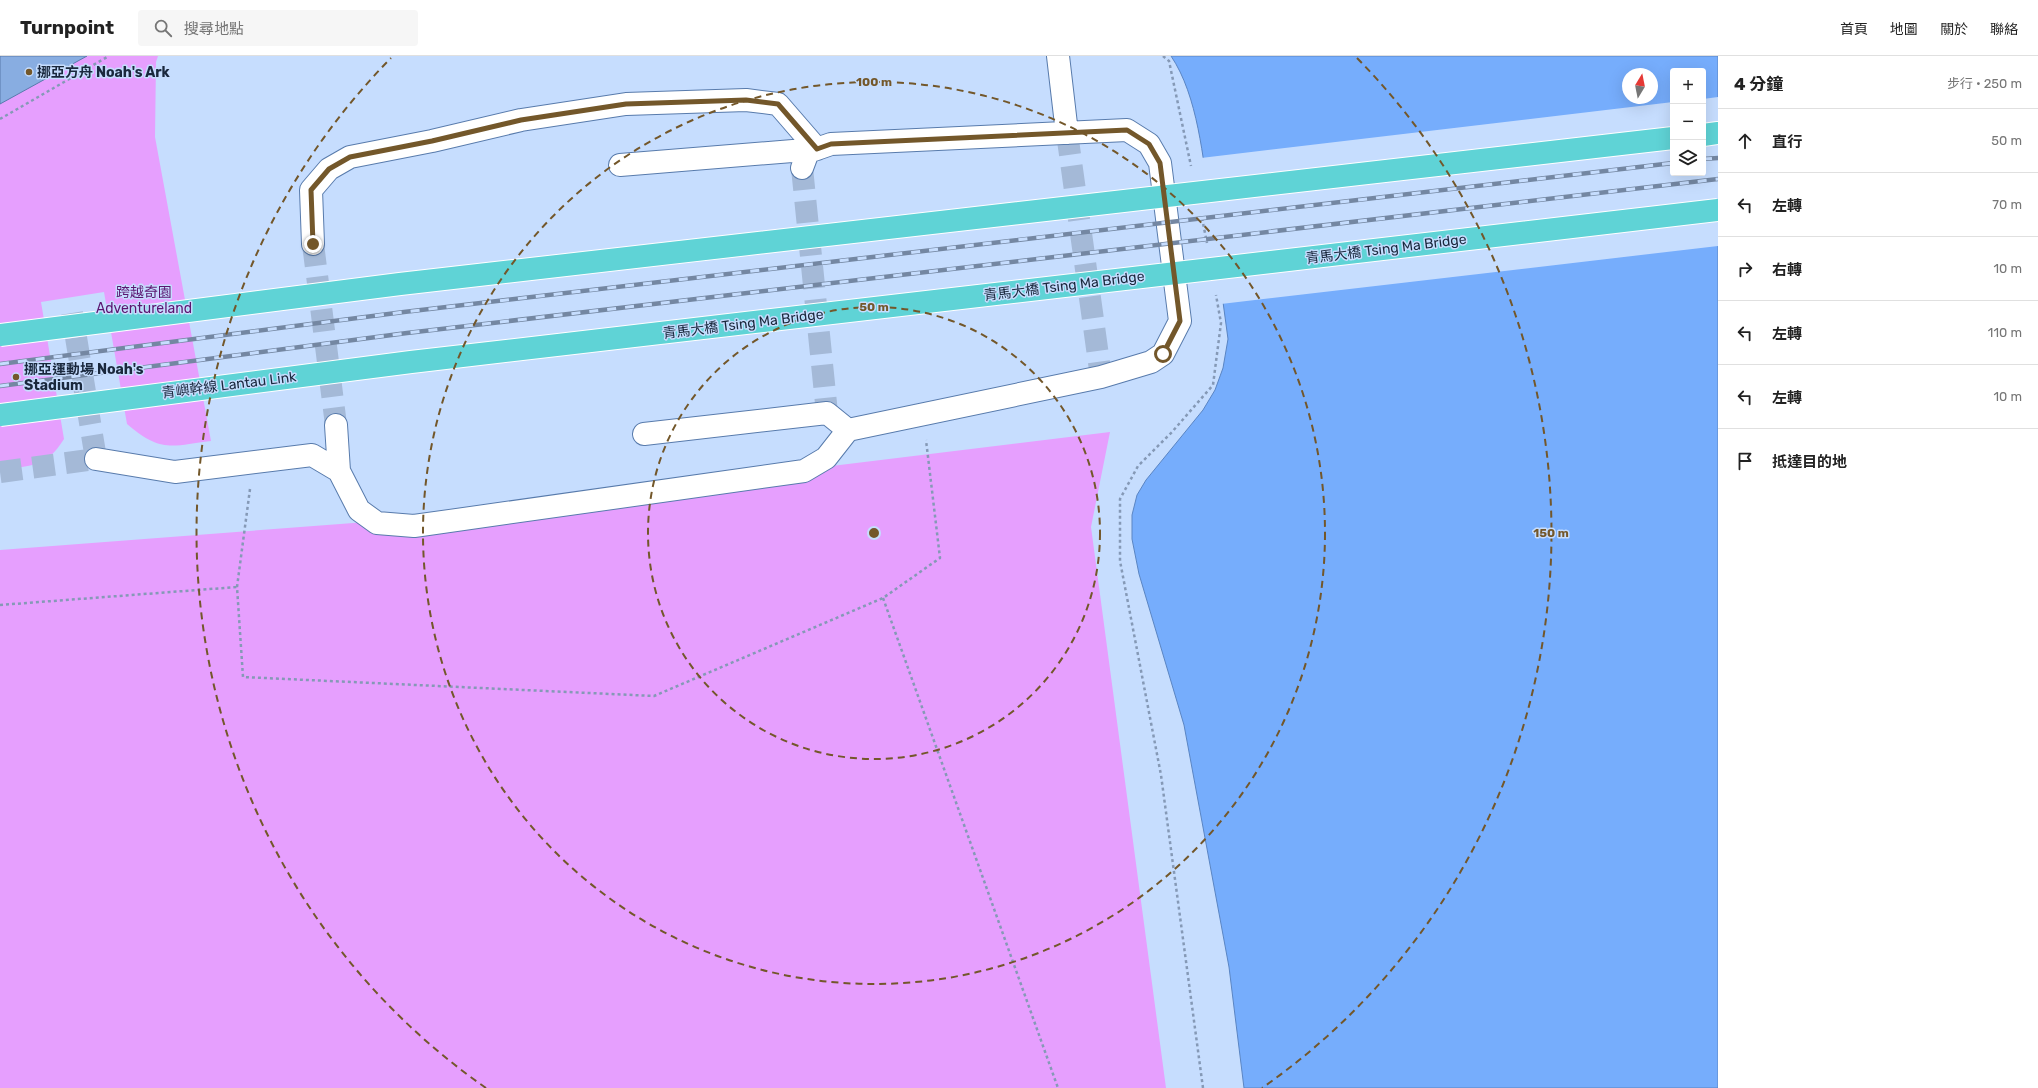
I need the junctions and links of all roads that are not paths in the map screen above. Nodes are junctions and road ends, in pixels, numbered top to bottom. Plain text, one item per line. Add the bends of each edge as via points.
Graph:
1 (1058, 56) edge
2 (1067, 133) junction
3 (1718, 133) edge
4 (1706, 135) edge
5 (1718, 137) edge
6 (1670, 138) edge
7 (1706, 139) edge
8 (817, 149) junction
9 (620, 165) dead end
10 (802, 168) tunnel mouth
11 (1718, 210) edge
12 (313, 244) tunnel mouth
13 (0, 335) edge
14 (411, 362) joint
15 (0, 415) edge
16 (336, 425) tunnel mouth
17 (848, 430) junction
18 (644, 434) dead end
19 (96, 459) dead end
20 (339, 471) junction

1 - 2 street
2 - 8 street via 831,144
2 - 17 street via 1127,130 1149,144 1160,163 1180,321 1163,354 1151,362 1101,377
3 - 4 highway
5 - 7 street
6 - 13 highway, bridge via 400,284
8 - 9 street
8 - 10 street via 808,152
8 - 12 street via 778,104 746,100 626,104 521,120 350,157 329,169 311,190
11 - 14 highway, 青馬大橋 Tsing Ma Bridge, bridge
14 - 15 highway, 青嶼幹線 Lantau Link, bridge
16 - 20 street
17 - 18 street via 827,413
17 - 20 street via 826,458 804,471 414,526 377,523 359,510
19 - 20 street via 175,472 312,455

